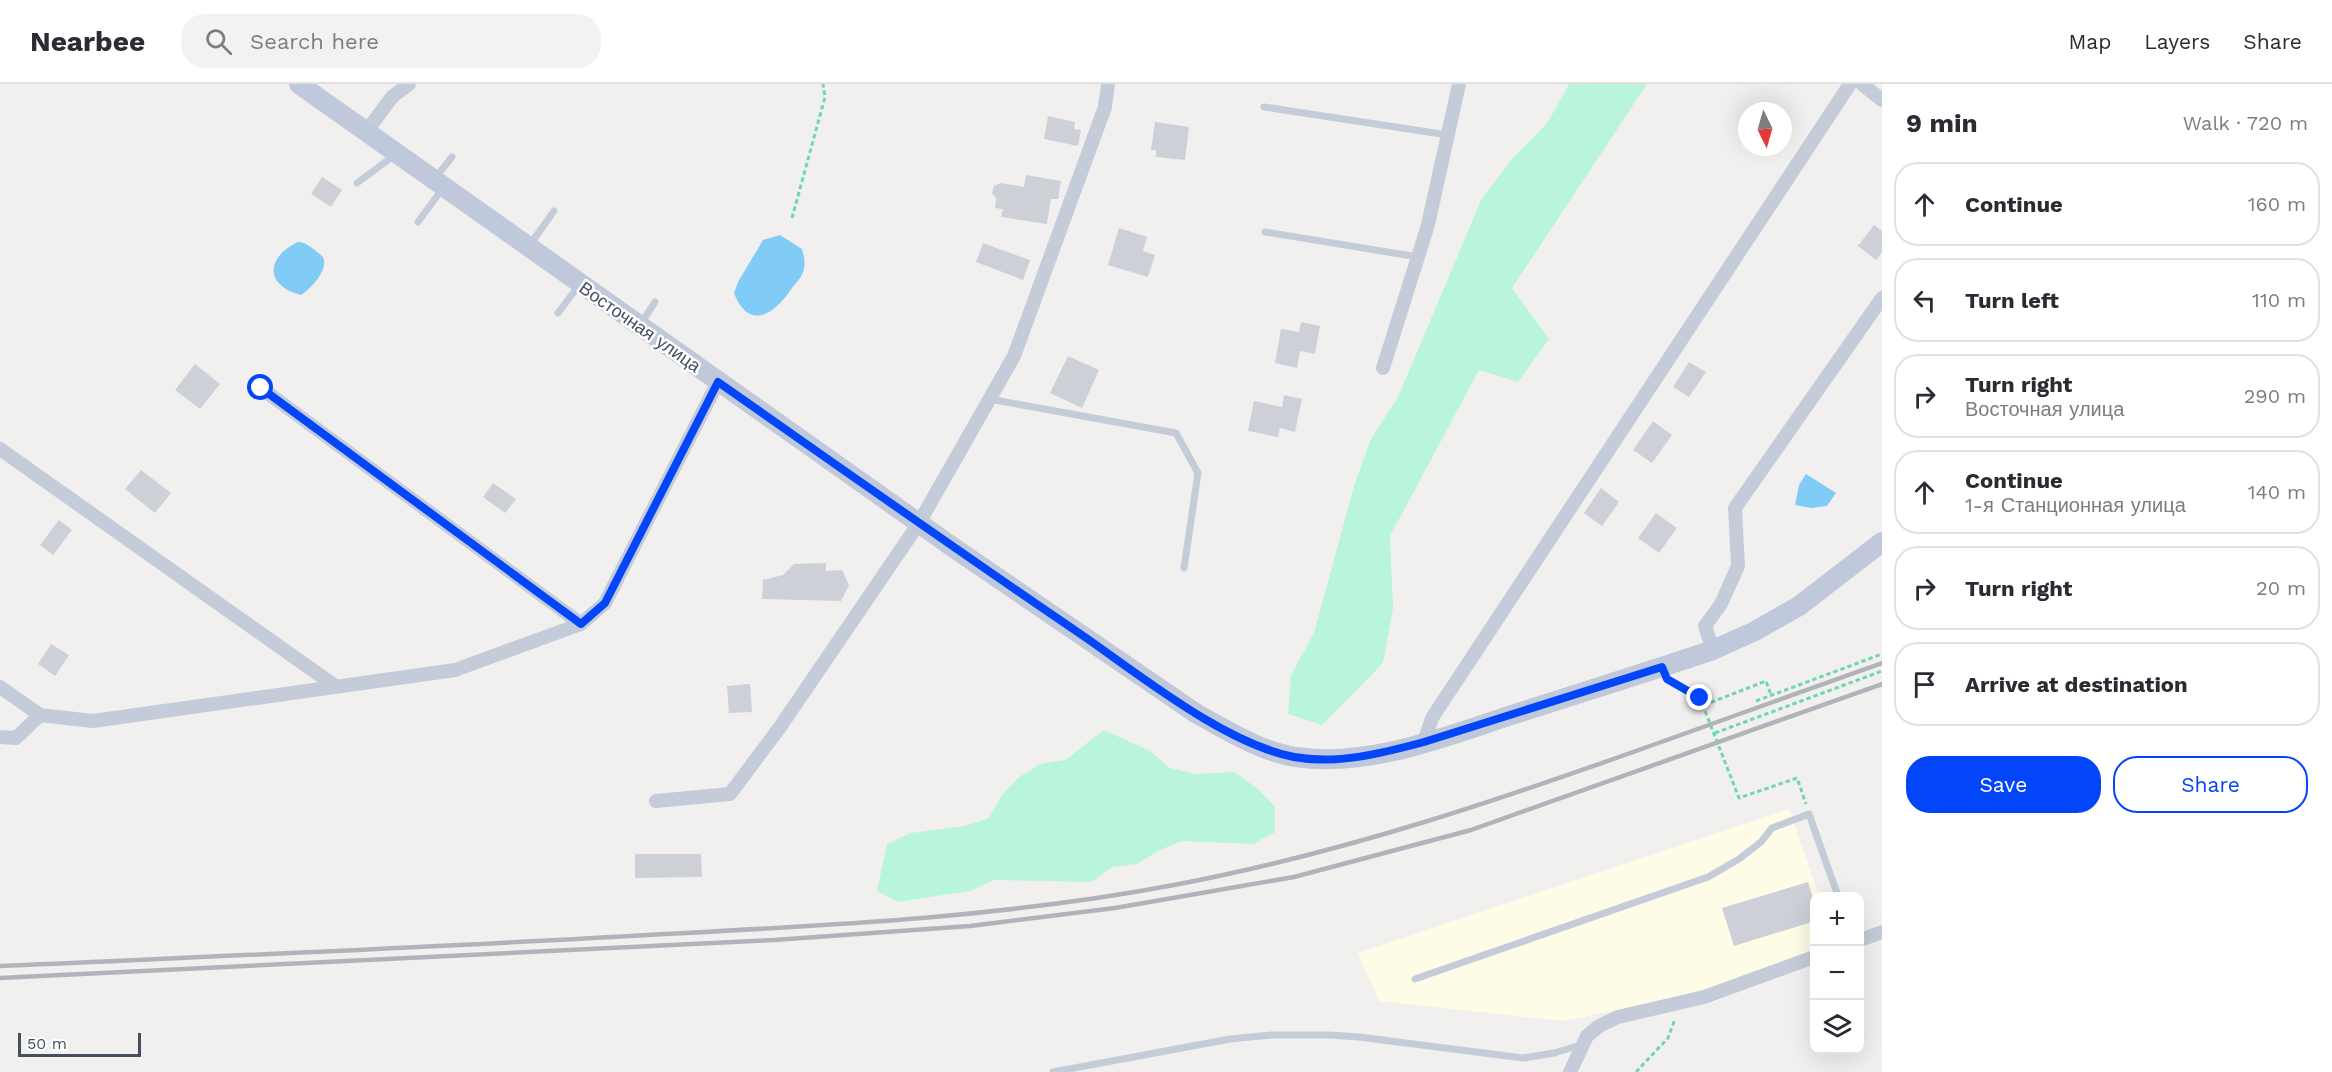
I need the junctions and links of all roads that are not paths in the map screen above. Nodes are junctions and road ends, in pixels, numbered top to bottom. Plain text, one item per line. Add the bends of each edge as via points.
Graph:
1 (299, 84) edge
2 (409, 84) edge
3 (1108, 84) edge
4 (1460, 84) edge
5 (1850, 84) edge
6 (1862, 84) edge
7 (1882, 100) edge
8 (1264, 107) dead end
9 (366, 132) junction
10 (1448, 135) junction
11 (397, 154) junction
12 (452, 157) dead end
13 (357, 183) dead end
14 (438, 184) junction
15 (554, 212) dead end
16 (418, 222) dead end
17 (1265, 232) dead end
18 (528, 247) junction
19 (1418, 257) junction
20 (580, 284) junction
21 (1882, 298) edge
22 (655, 302) dead end
23 (558, 313) dead end
24 (639, 326) junction
25 (1383, 368) dead end
26 (718, 382) junction
27 (261, 388) dead end
28 (989, 399) junction
29 (0, 449) edge
30 (919, 523) junction
31 (1882, 542) edge
32 (1184, 568) dead end
33 (581, 624) junction
34 (1713, 650) junction
35 (335, 686) junction
36 (0, 687) edge
37 (40, 715) junction
38 (0, 737) edge
39 (1424, 742) junction
40 (656, 801) dead end
41 (1836, 892) edge
42 (1882, 932) edge
43 (1864, 939) edge
44 (1810, 959) edge
45 (1415, 979) dead end
46 (1582, 1045) junction
47 (1053, 1072) edge
48 (1570, 1072) edge

1 - 9 main road, Восточная улица
2 - 9 street via 392,97
3 - 28 street via 1105,107 1014,356
4 - 10 street
5 - 39 street via 1432,718
6 - 7 street
8 - 10 lane
9 - 11 main road, Восточная улица
10 - 19 street
11 - 13 lane
11 - 14 main road, Восточная улица
12 - 14 lane
14 - 16 lane
14 - 18 main road, Восточная улица
15 - 18 lane
17 - 19 lane
18 - 20 main road, Восточная улица
19 - 25 street
20 - 23 lane
20 - 24 main road, Восточная улица
21 - 34 street via 1735,508 1738,566 1721,604 1705,626
22 - 24 lane
24 - 26 main road, Восточная улица
26 - 30 main road, Восточная улица
26 - 33 street via 605,603
27 - 33 street
28 - 30 street
28 - 32 lane via 1176,433 1198,473
29 - 35 street
30 - 39 main road, Восточная улица via 1197,714 1265,748 1294,757 1323,759 1361,756
30 - 40 street via 730,794
31 - 34 main road, Восточная улица via 1799,606
33 - 35 street via 454,670
34 - 39 main road, Восточная улица
35 - 37 street via 93,721
36 - 37 street
37 - 38 street via 16,738
41 - 45 lane via 1809,814 1772,828 1740,859 1708,877
42 - 43 street
44 - 46 street via 1736,986 1618,1017 1599,1026
46 - 47 lane via 1523,1058 1359,1037 1271,1035
46 - 48 street

